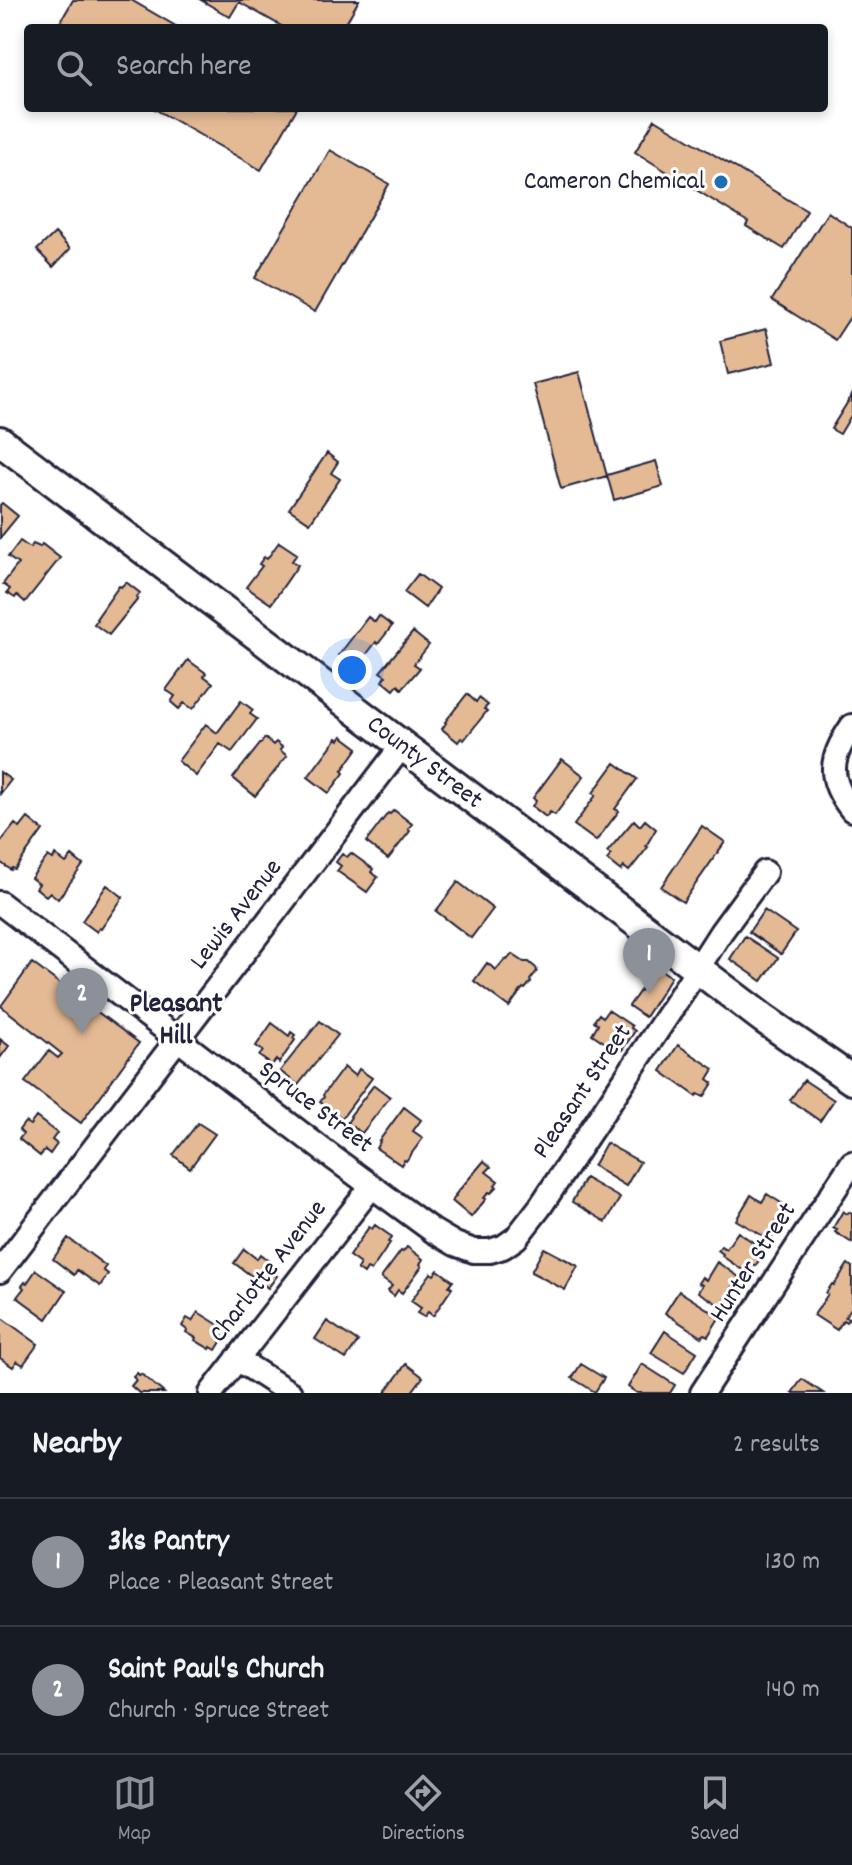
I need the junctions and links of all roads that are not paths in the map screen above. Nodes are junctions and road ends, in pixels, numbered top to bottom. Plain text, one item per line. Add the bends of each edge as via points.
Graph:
1 (0, 441) edge
2 (852, 726) edge
3 (402, 746) junction
4 (852, 810) edge
5 (765, 872) dead end
6 (0, 903) edge
7 (698, 969) junction
8 (178, 1038) junction
9 (852, 1080) edge
10 (852, 1163) edge
11 (372, 1186) junction
12 (490, 1251) joint
13 (0, 1271) edge
14 (237, 1359) junction
15 (211, 1393) edge
16 (290, 1393) edge
17 (702, 1393) edge

1 - 3 street, County Street
2 - 4 street via 834,757 834,774
3 - 7 street, County Street
3 - 8 street, Lewis Avenue
5 - 7 street, Pleasant Street
6 - 8 street, Spruce Street
7 - 9 street, County Street
7 - 12 street, Pleasant Street via 540,1207 516,1238
8 - 11 street, Spruce Street
8 - 13 street, Lewis Avenue
10 - 17 street, Hunter Street
11 - 12 street, Spruce Street via 455,1244
11 - 14 street, Charlotte Avenue
14 - 15 street, Charlotte Avenue
14 - 16 street

